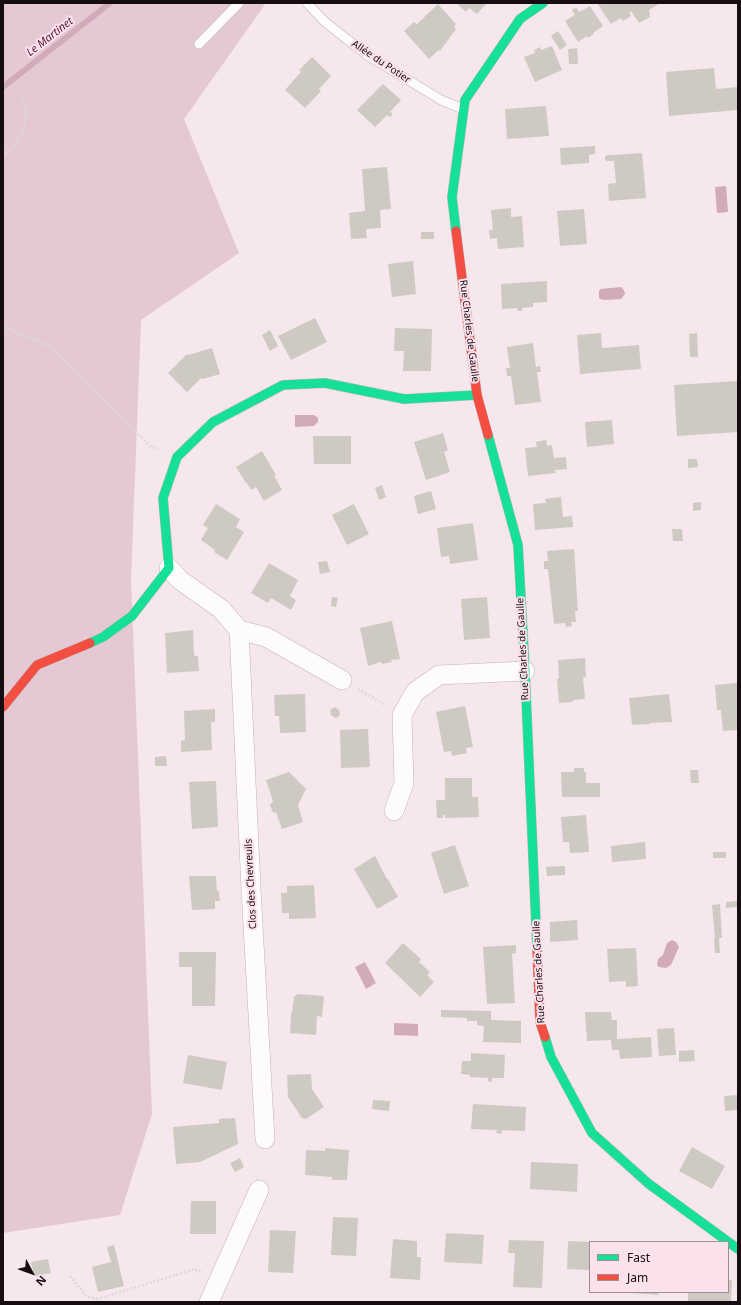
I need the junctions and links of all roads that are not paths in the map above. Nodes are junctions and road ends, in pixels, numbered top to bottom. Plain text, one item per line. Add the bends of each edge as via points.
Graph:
1 (239, 3) edge
2 (307, 3) edge
3 (543, 3) edge
4 (199, 44) dead end
5 (464, 109) junction
6 (478, 395) junction
7 (169, 568) junction
8 (239, 630) junction
9 (525, 671) junction
10 (342, 680) road end
11 (3, 707) edge
12 (394, 810) dead end
13 (265, 1138) dead end
14 (259, 1190) dead end
15 (727, 1241) edge
16 (729, 1242) edge
17 (738, 1249) edge
18 (209, 1302) edge

1 - 4 lane
2 - 5 lane, Allée du Potier via 325,22 367,55 441,100
3 - 5 street, Rue Charles de Gaulle via 520,19 464,100
5 - 6 street, Rue Charles de Gaulle via 452,197
6 - 7 street via 404,399 325,383 283,385 213,422 177,457 163,498
6 - 9 street, Rue Charles de Gaulle via 518,545
7 - 8 street via 180,580 221,609
7 - 11 street via 132,616 103,637 38,665
8 - 10 street via 266,637
8 - 13 street, Clos des Chevreuils
9 - 12 street via 439,675 415,692 402,715 404,784
9 - 15 street, Rue Charles de Gaulle via 540,1022 551,1057 592,1134 648,1184
14 - 18 street
16 - 17 street, Rue Charles de Gaulle

